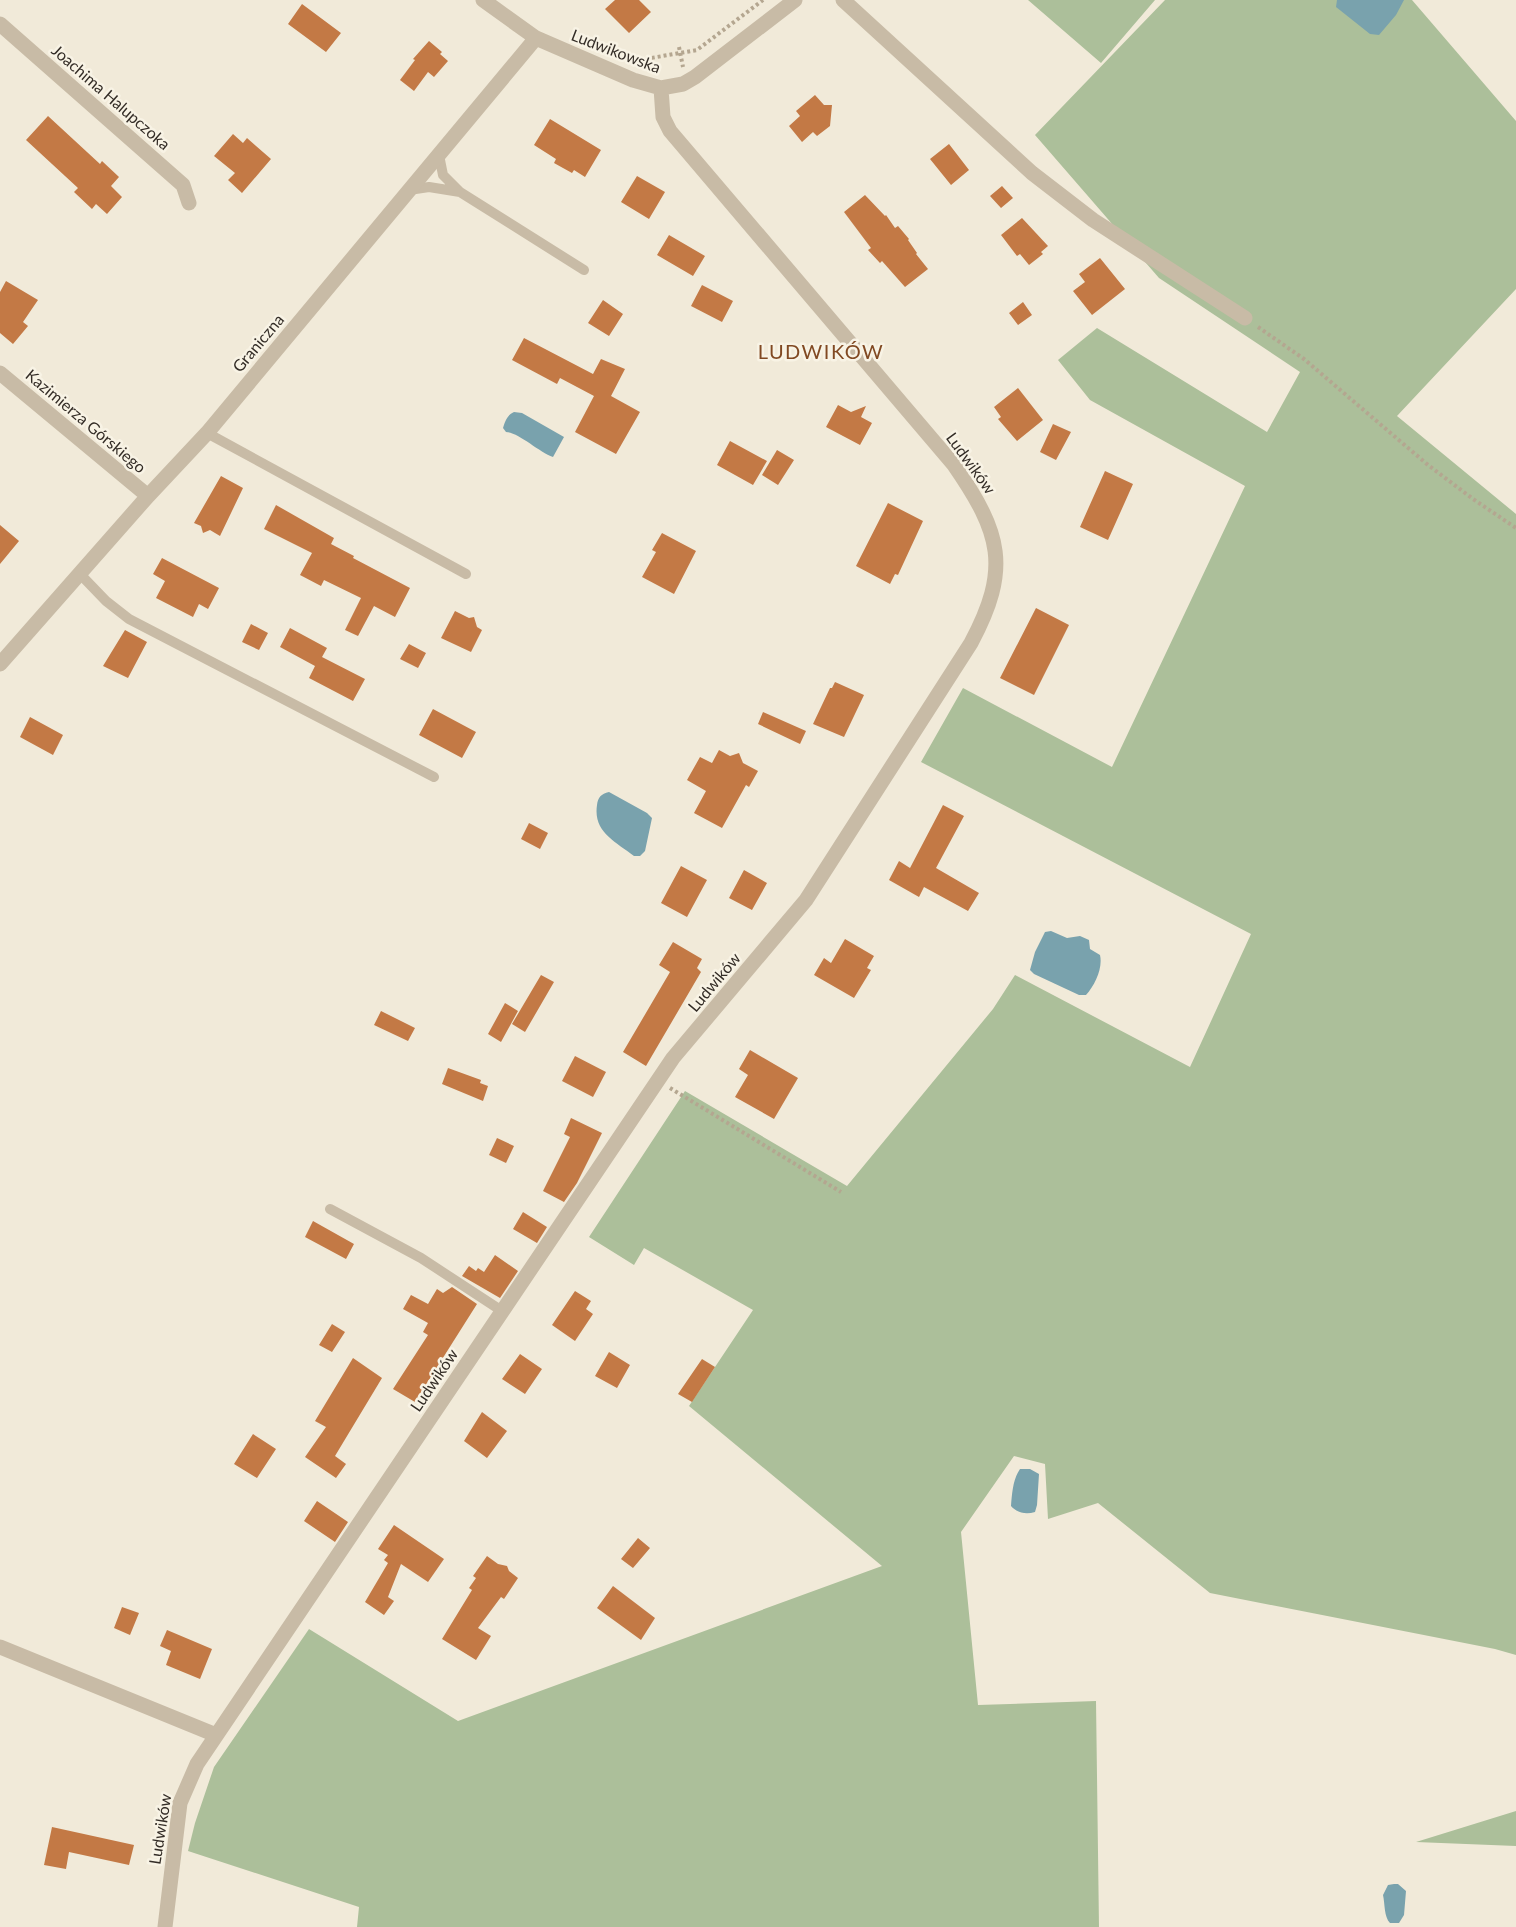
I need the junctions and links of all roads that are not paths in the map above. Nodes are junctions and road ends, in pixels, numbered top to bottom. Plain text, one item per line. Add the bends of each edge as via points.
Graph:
1 (483, 0) edge
2 (795, 0) edge
3 (843, 0) edge
4 (0, 24) edge
5 (536, 38) junction
6 (660, 88) junction
7 (439, 155) junction
8 (409, 190) junction
9 (460, 192) junction
10 (189, 203) dead end
11 (584, 270) dead end
12 (1245, 318) road end
13 (0, 373) edge
14 (207, 433) junction
15 (148, 496) junction
16 (80, 574) junction
17 (466, 574) dead end
18 (0, 664) edge
19 (434, 777) dead end
20 (330, 1209) dead end
21 (502, 1311) junction
22 (0, 1647) edge
23 (216, 1735) junction
24 (165, 1927) edge

1 - 5 street, Ludwikowska
2 - 6 street, Ludwikowska via 683,84
3 - 12 street via 1032,173 1093,220
4 - 10 street, Joachima Halupczoka via 183,185
5 - 6 street, Ludwikowska
5 - 7 street, Graniczna
6 - 21 street, Ludwików via 663,117 670,131 954,465 984,513 994,542 993,591 971,643 806,900 673,1058
7 - 8 street, Graniczna
7 - 9 lane via 443,175
8 - 9 lane via 429,187
8 - 14 street, Graniczna
9 - 11 lane
13 - 15 street, Kazimierza Górskiego
14 - 15 street, Graniczna
14 - 17 lane
15 - 16 street, Graniczna
16 - 18 street, Graniczna
16 - 19 lane via 129,619
20 - 21 lane via 422,1258
21 - 23 street, Ludwików
22 - 23 street
23 - 24 street, Ludwików via 197,1764 180,1803

